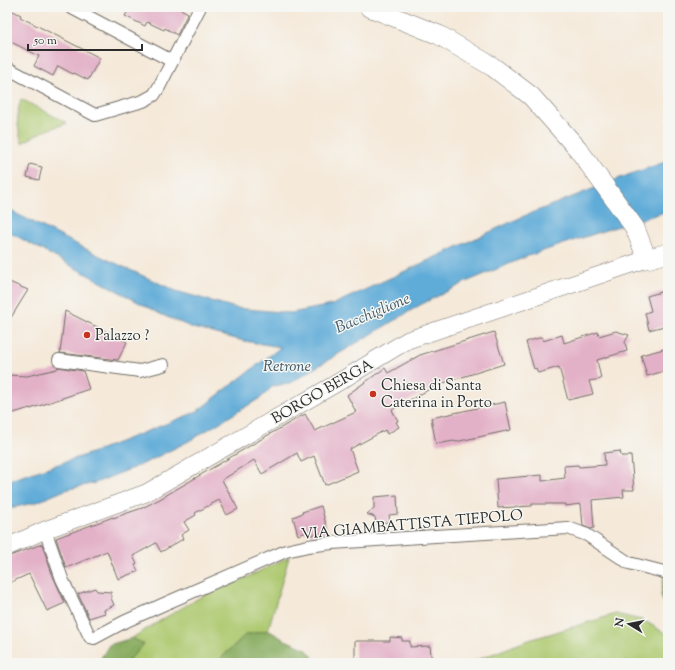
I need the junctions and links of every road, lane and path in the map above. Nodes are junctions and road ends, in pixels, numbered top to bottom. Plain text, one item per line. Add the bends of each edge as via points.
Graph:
1 (70, 7) edge
2 (200, 7) edge
3 (369, 7) edge
4 (172, 61) junction
5 (7, 68) edge
6 (668, 253) edge
7 (647, 260) junction
8 (59, 360) dead end
9 (163, 365) dead end
10 (45, 530) junction
11 (7, 547) edge
12 (668, 572) edge

1 - 4 street
2 - 4 street
3 - 7 main road via 439,35 493,67 530,96 578,149 635,228
4 - 5 street via 154,95 143,101 95,115
6 - 7 main road
7 - 10 main road, BORGO BERGA via 408,340 146,493
8 - 9 street via 140,371
10 - 11 main road, BORGO BERGA
10 - 12 street, VIA GIAMBATTISTA TIEPOLO via 62,579 90,637 94,638 162,604 286,551 324,544 568,528 587,535 629,563

